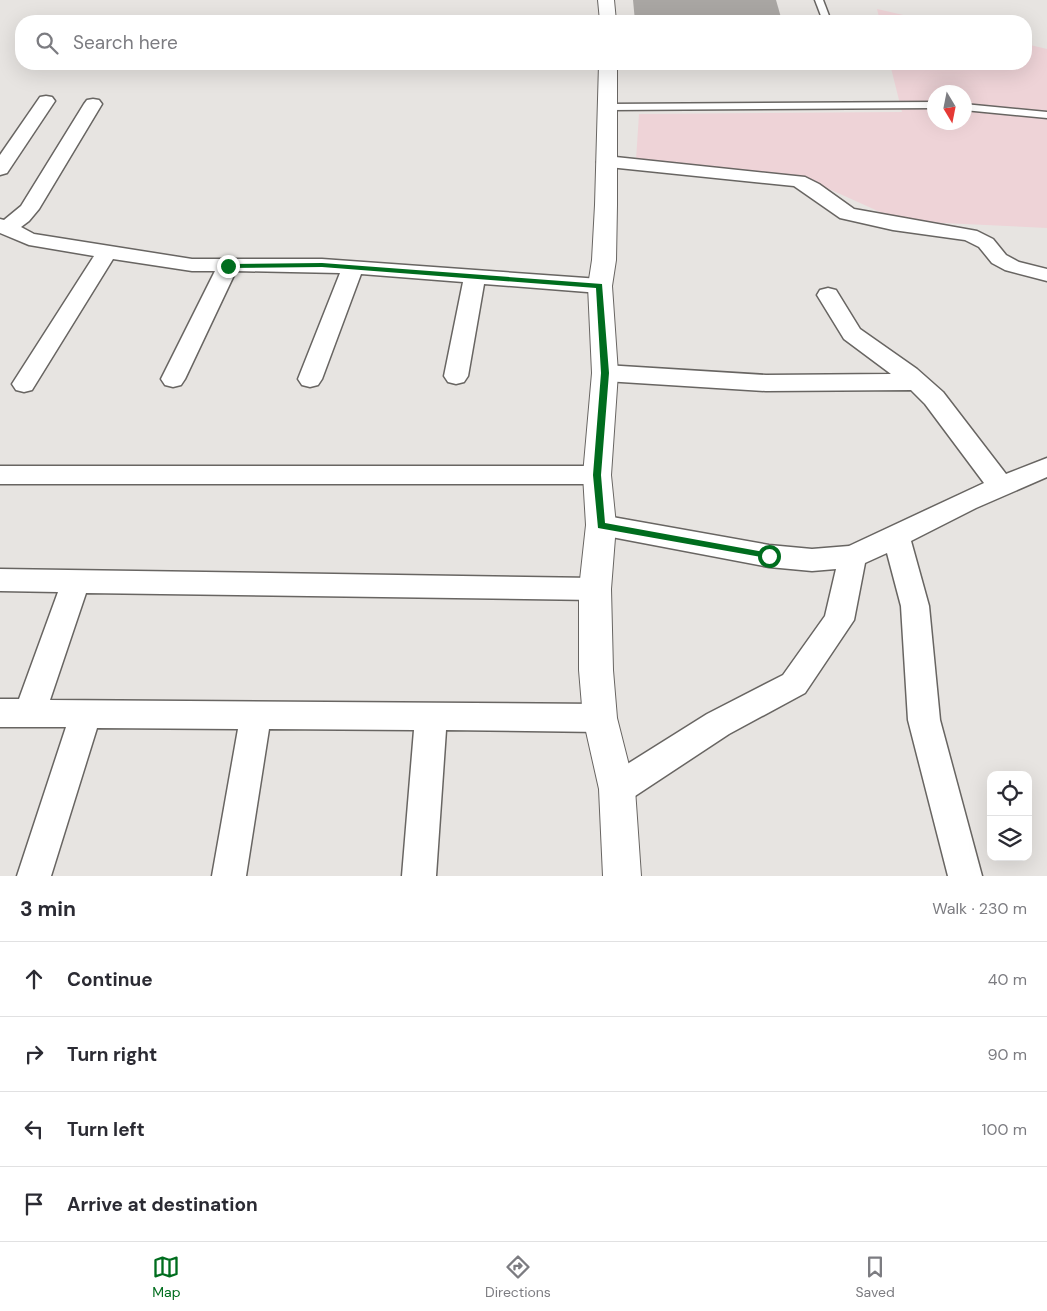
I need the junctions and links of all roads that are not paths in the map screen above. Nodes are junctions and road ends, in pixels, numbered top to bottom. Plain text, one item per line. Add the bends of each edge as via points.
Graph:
1 (606, 0) edge
2 (819, 0) edge
3 (607, 15) edge
4 (825, 15) edge
5 (608, 70) edge
6 (46, 102) dead end
7 (93, 104) dead end
8 (927, 105) edge
9 (609, 107) junction
10 (972, 108) edge
11 (1047, 115) edge
12 (606, 162) junction
13 (0, 169) edge
14 (3, 226) edge
15 (107, 252) junction
16 (228, 266) junction
17 (353, 268) junction
18 (1047, 275) edge
19 (475, 277) junction
20 (600, 286) junction
21 (828, 295) dead end
22 (605, 373) junction
23 (456, 376) dead end
24 (173, 379) dead end
25 (310, 379) dead end
26 (917, 382) junction
27 (24, 384) dead end
28 (1047, 467) edge
29 (0, 475) edge
30 (597, 475) junction
31 (1001, 486) junction
32 (601, 525) junction
33 (896, 536) junction
34 (853, 557) junction
35 (0, 580) edge
36 (76, 582) junction
37 (595, 589) junction
38 (15, 714) edge
39 (86, 714) junction
40 (256, 715) junction
41 (431, 716) junction
42 (600, 718) junction
43 (617, 789) junction
44 (34, 876) edge
45 (229, 876) edge
46 (419, 876) edge
47 (622, 876) edge
48 (965, 876) edge

1 - 3 street
2 - 4 lane
5 - 9 street
6 - 13 street
7 - 14 street via 30,209 22,217
8 - 9 lane
9 - 12 street
10 - 11 lane
12 - 18 street via 798,182 812,188 847,214 970,235 986,243 999,259 1012,266
12 - 20 street
14 - 15 street via 29,239
15 - 16 street via 192,265
15 - 27 street
16 - 17 street via 322,265
16 - 24 street
17 - 19 street
17 - 25 street
19 - 20 street
19 - 23 street
20 - 22 street
21 - 26 street via 852,334
22 - 26 street via 766,383
22 - 30 street
26 - 31 street via 948,413
28 - 31 street
29 - 30 street
30 - 32 street
31 - 33 street
32 - 34 street via 769,556 812,560
32 - 37 street
33 - 34 street
33 - 48 street via 915,606 924,720
34 - 43 street via 839,620 794,684 718,724
35 - 36 street
36 - 37 street
36 - 38 street
37 - 42 street
38 - 39 street
39 - 40 street
39 - 44 street
40 - 41 street
40 - 45 street
41 - 42 street
41 - 46 street
42 - 43 street
43 - 47 street

